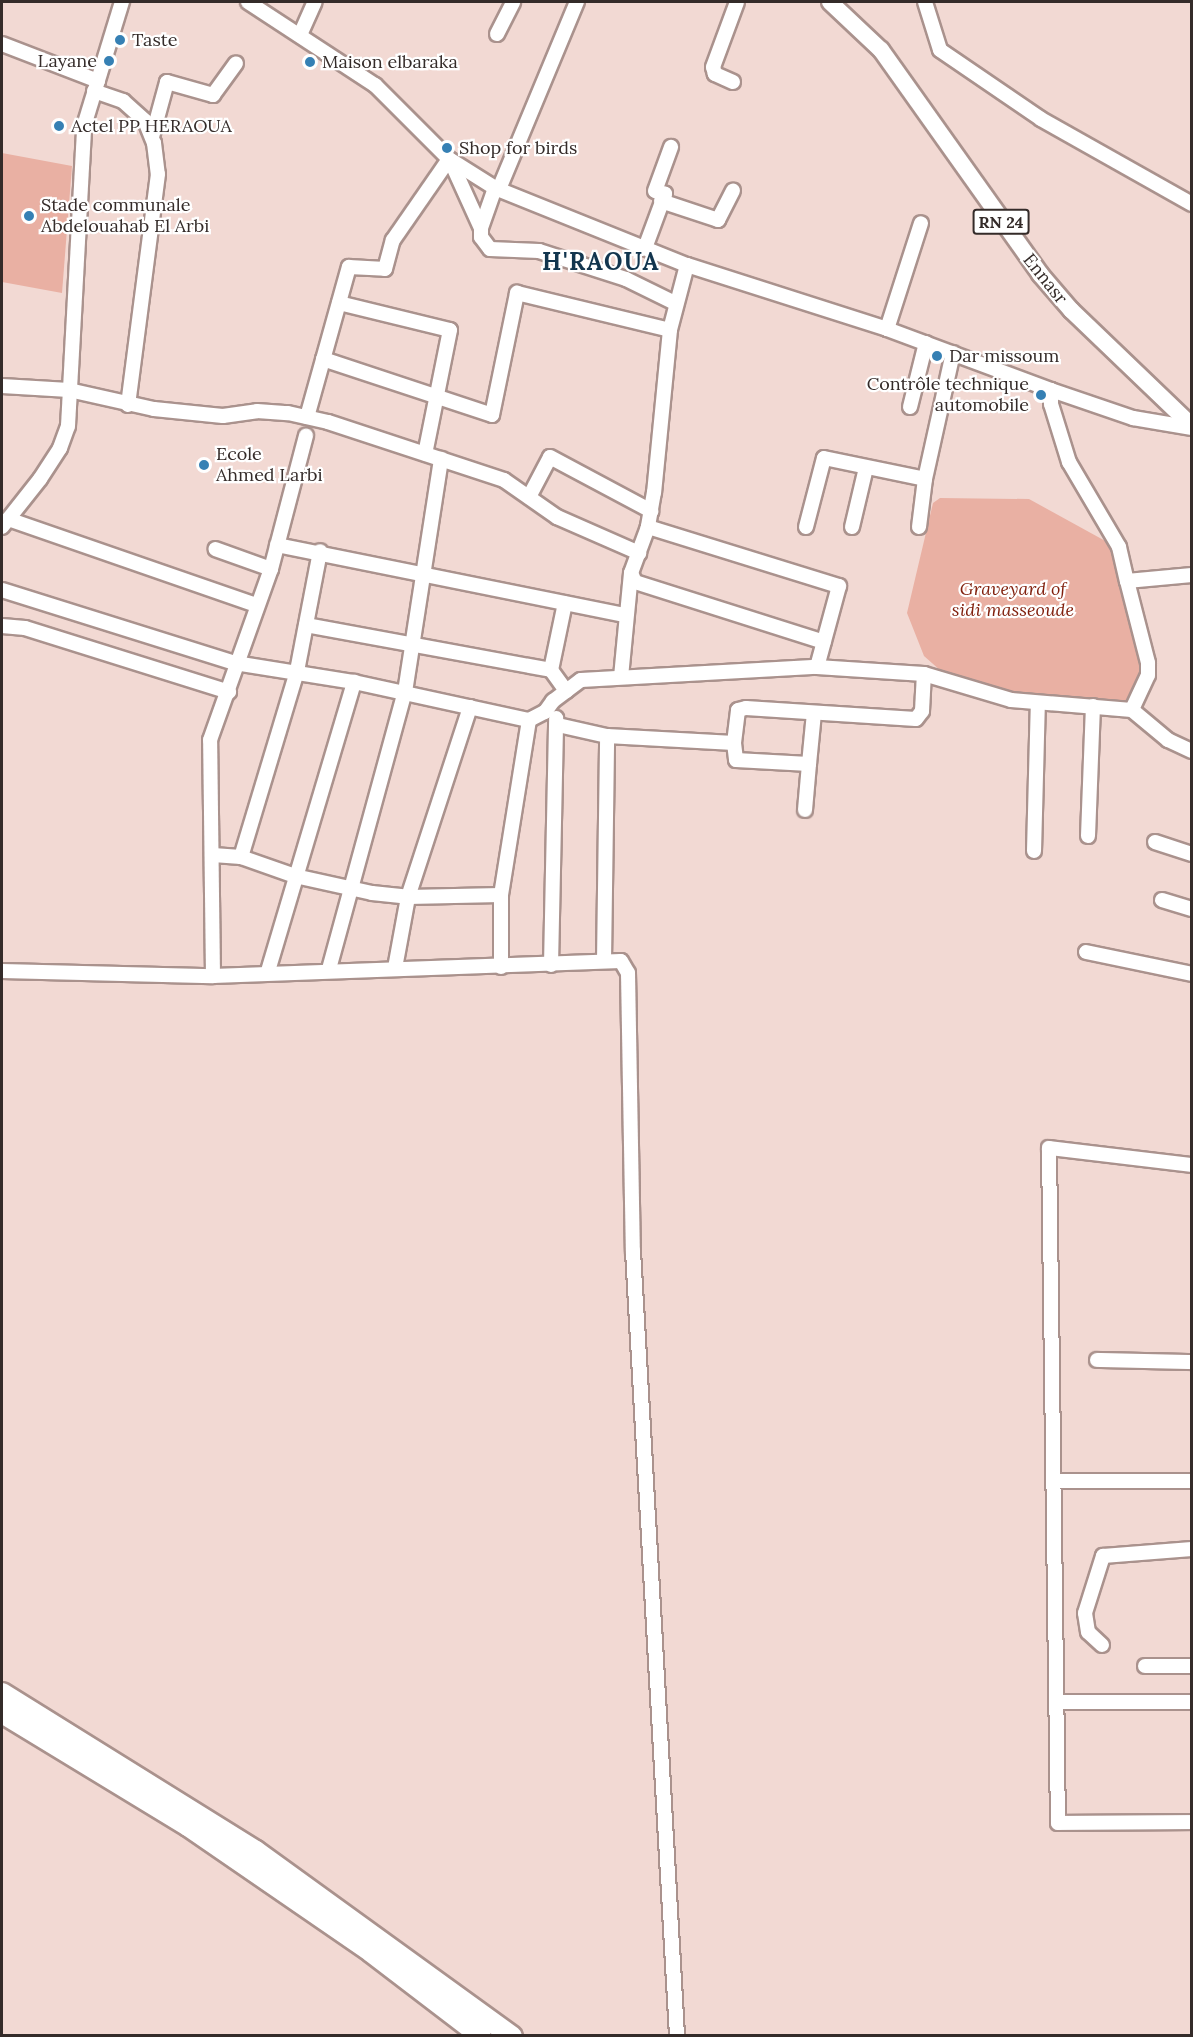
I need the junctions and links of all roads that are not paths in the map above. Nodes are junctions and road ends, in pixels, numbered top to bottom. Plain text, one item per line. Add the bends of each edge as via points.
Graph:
1 (123, 2) edge
2 (248, 2) edge
3 (315, 2) edge
4 (513, 2) edge
5 (577, 2) edge
6 (737, 2) edge
7 (830, 2) edge
8 (925, 2) edge
9 (497, 34) dead end
10 (300, 35) junction
11 (2, 45) edge
12 (236, 63) dead end
13 (733, 82) dead end
14 (96, 86) junction
15 (152, 137) junction
16 (671, 147) dead end
17 (449, 159) junction
18 (497, 188) junction
19 (733, 191) dead end
20 (661, 201) junction
21 (1191, 204) edge
22 (921, 223) dead end
23 (481, 228) junction
24 (645, 248) junction
25 (687, 265) junction
26 (339, 303) junction
27 (675, 303) junction
28 (887, 329) junction
29 (670, 330) junction
30 (926, 343) junction
31 (953, 353) junction
32 (323, 359) junction
33 (2, 386) edge
34 (69, 390) junction
35 (1051, 390) junction
36 (436, 398) junction
37 (128, 405) junction
38 (910, 407) dead end
39 (307, 417) junction
40 (1190, 423) edge
41 (306, 436) dead end
42 (425, 454) junction
43 (441, 459) junction
44 (866, 468) junction
45 (925, 479) junction
46 (529, 497) junction
47 (651, 511) junction
48 (5, 523) edge
49 (648, 527) junction
50 (806, 527) dead end
51 (852, 527) dead end
52 (919, 527) dead end
53 (277, 544) junction
54 (214, 549) dead end
55 (320, 552) junction
56 (639, 553) junction
57 (271, 569) junction
58 (631, 573) junction
59 (423, 574) junction
60 (1191, 575) edge
61 (1127, 581) junction
62 (2, 590) edge
63 (565, 603) junction
64 (257, 605) junction
65 (623, 615) dead end
66 (306, 625) junction
67 (2, 626) edge
68 (824, 642) junction
69 (412, 645) junction
70 (235, 663) junction
71 (817, 667) junction
72 (551, 670) junction
73 (297, 671) junction
74 (924, 674) junction
75 (621, 677) junction
76 (354, 682) junction
77 (567, 691) junction
78 (229, 692) junction
79 (405, 692) junction
80 (553, 701) junction
81 (1038, 703) junction
82 (1093, 706) junction
83 (470, 707) junction
84 (1132, 710) junction
85 (814, 713) junction
86 (529, 720) junction
87 (558, 725) junction
88 (607, 736) junction
89 (735, 743) junction
90 (1191, 751) edge
91 (809, 764) junction
92 (805, 810) dead end
93 (1088, 836) dead end
94 (1155, 842) dead end
95 (1034, 850) dead end
96 (1191, 854) edge
97 (213, 855) junction
98 (241, 857) junction
99 (295, 876) junction
100 (352, 889) junction
101 (501, 895) junction
102 (408, 897) junction
103 (1162, 900) dead end
104 (1191, 909) edge
105 (1086, 952) dead end
106 (604, 961) junction
107 (551, 965) junction
108 (501, 967) junction
109 (395, 968) junction
110 (328, 969) junction
111 (2, 971) edge
112 (268, 972) junction
113 (1191, 974) edge
114 (213, 976) junction
115 (1191, 1166) edge
116 (1097, 1360) dead end
117 (1191, 1362) edge
118 (1055, 1481) junction
119 (1191, 1481) edge
120 (1191, 1549) edge
121 (1102, 1645) dead end
122 (1144, 1666) dead end
123 (1191, 1666) edge
124 (2, 1693) edge
125 (1057, 1702) junction
126 (1191, 1702) edge
127 (2, 1713) edge
128 (1191, 1822) edge
129 (481, 2036) edge
130 (512, 2036) edge
131 (677, 2036) edge

1 - 14 street
2 - 10 street
3 - 10 street
4 - 9 street
5 - 18 street
6 - 13 street via 713,67 715,74
7 - 40 main road, Ennasr / RN 24 via 881,50 1040,274 1078,317
8 - 21 street via 940,50 1041,119
10 - 17 street via 375,85
11 - 14 street
12 - 15 street via 213,95 166,82
14 - 15 street via 123,100 145,121
14 - 34 street via 84,126 80,167
15 - 37 street via 158,174
16 - 20 street via 655,191 665,195
17 - 18 street
17 - 23 street
17 - 26 street via 393,240 385,269 349,267
18 - 23 street
18 - 24 street
19 - 20 street via 718,220
20 - 24 street
22 - 28 street
23 - 27 street via 481,237 490,249 539,251 626,279
24 - 25 street
25 - 27 street
25 - 28 street
26 - 32 street
26 - 36 street via 450,330
27 - 29 street
28 - 30 street
29 - 36 street via 517,293 492,415
29 - 47 street
30 - 31 street
30 - 38 street
31 - 35 street
31 - 45 street
32 - 36 street
32 - 39 street
33 - 34 street
34 - 37 street
34 - 48 street via 68,426 60,448
35 - 40 street via 1134,418
35 - 61 street via 1051,404 1069,462 1119,547
36 - 42 street
37 - 39 street via 223,416 257,411
39 - 42 street
41 - 53 street
42 - 43 street
43 - 46 street via 504,480
43 - 59 street
44 - 45 street
44 - 50 street via 824,458
44 - 51 street
45 - 52 street
46 - 47 street via 550,457
46 - 56 street via 557,517
47 - 49 street
48 - 64 street
49 - 56 street
49 - 68 street via 839,586
53 - 55 street
53 - 57 street
54 - 57 street
55 - 59 street
55 - 66 street
56 - 58 street
57 - 64 street
58 - 68 street via 635,582
58 - 75 street
59 - 63 street
59 - 69 street
60 - 61 street
61 - 84 street via 1148,663 1148,675
62 - 70 street
63 - 65 street
63 - 72 street
64 - 70 street
66 - 69 street
66 - 73 street
67 - 78 street via 25,628
68 - 71 street
69 - 72 street
69 - 79 street
70 - 73 street
70 - 78 street
71 - 74 street
71 - 75 street
72 - 77 street
73 - 76 street
73 - 98 street
74 - 81 street via 1011,700
74 - 85 street via 922,711 916,719
75 - 77 street via 581,680
76 - 79 street
76 - 99 street
77 - 80 street
78 - 97 street via 210,740
79 - 83 street
79 - 100 street
80 - 86 street via 545,712
80 - 87 street
81 - 82 street
81 - 95 street
82 - 84 street
82 - 93 street
83 - 86 street
83 - 102 street
84 - 90 street via 1168,740
85 - 89 street via 740,709
85 - 91 street
86 - 101 street
87 - 88 street
87 - 107 street
88 - 89 street
88 - 106 street
89 - 91 street via 736,760
91 - 92 street
94 - 96 street
97 - 98 street
97 - 114 street
98 - 99 street
99 - 100 street
99 - 112 street
100 - 102 street
100 - 110 street
101 - 102 street
101 - 108 street
102 - 109 street
103 - 104 street
105 - 113 street
106 - 107 street
106 - 131 street via 621,961 628,972 633,1251
107 - 108 street
108 - 109 street
109 - 110 street
110 - 112 street
111 - 114 street
112 - 114 street
115 - 118 street via 1049,1148
116 - 117 street
118 - 119 street
118 - 125 street
120 - 121 street via 1103,1556 1085,1613 1088,1632
122 - 123 street
124 - 130 highway via 256,1851
125 - 126 street
125 - 128 street via 1058,1823
127 - 129 highway via 225,1850

